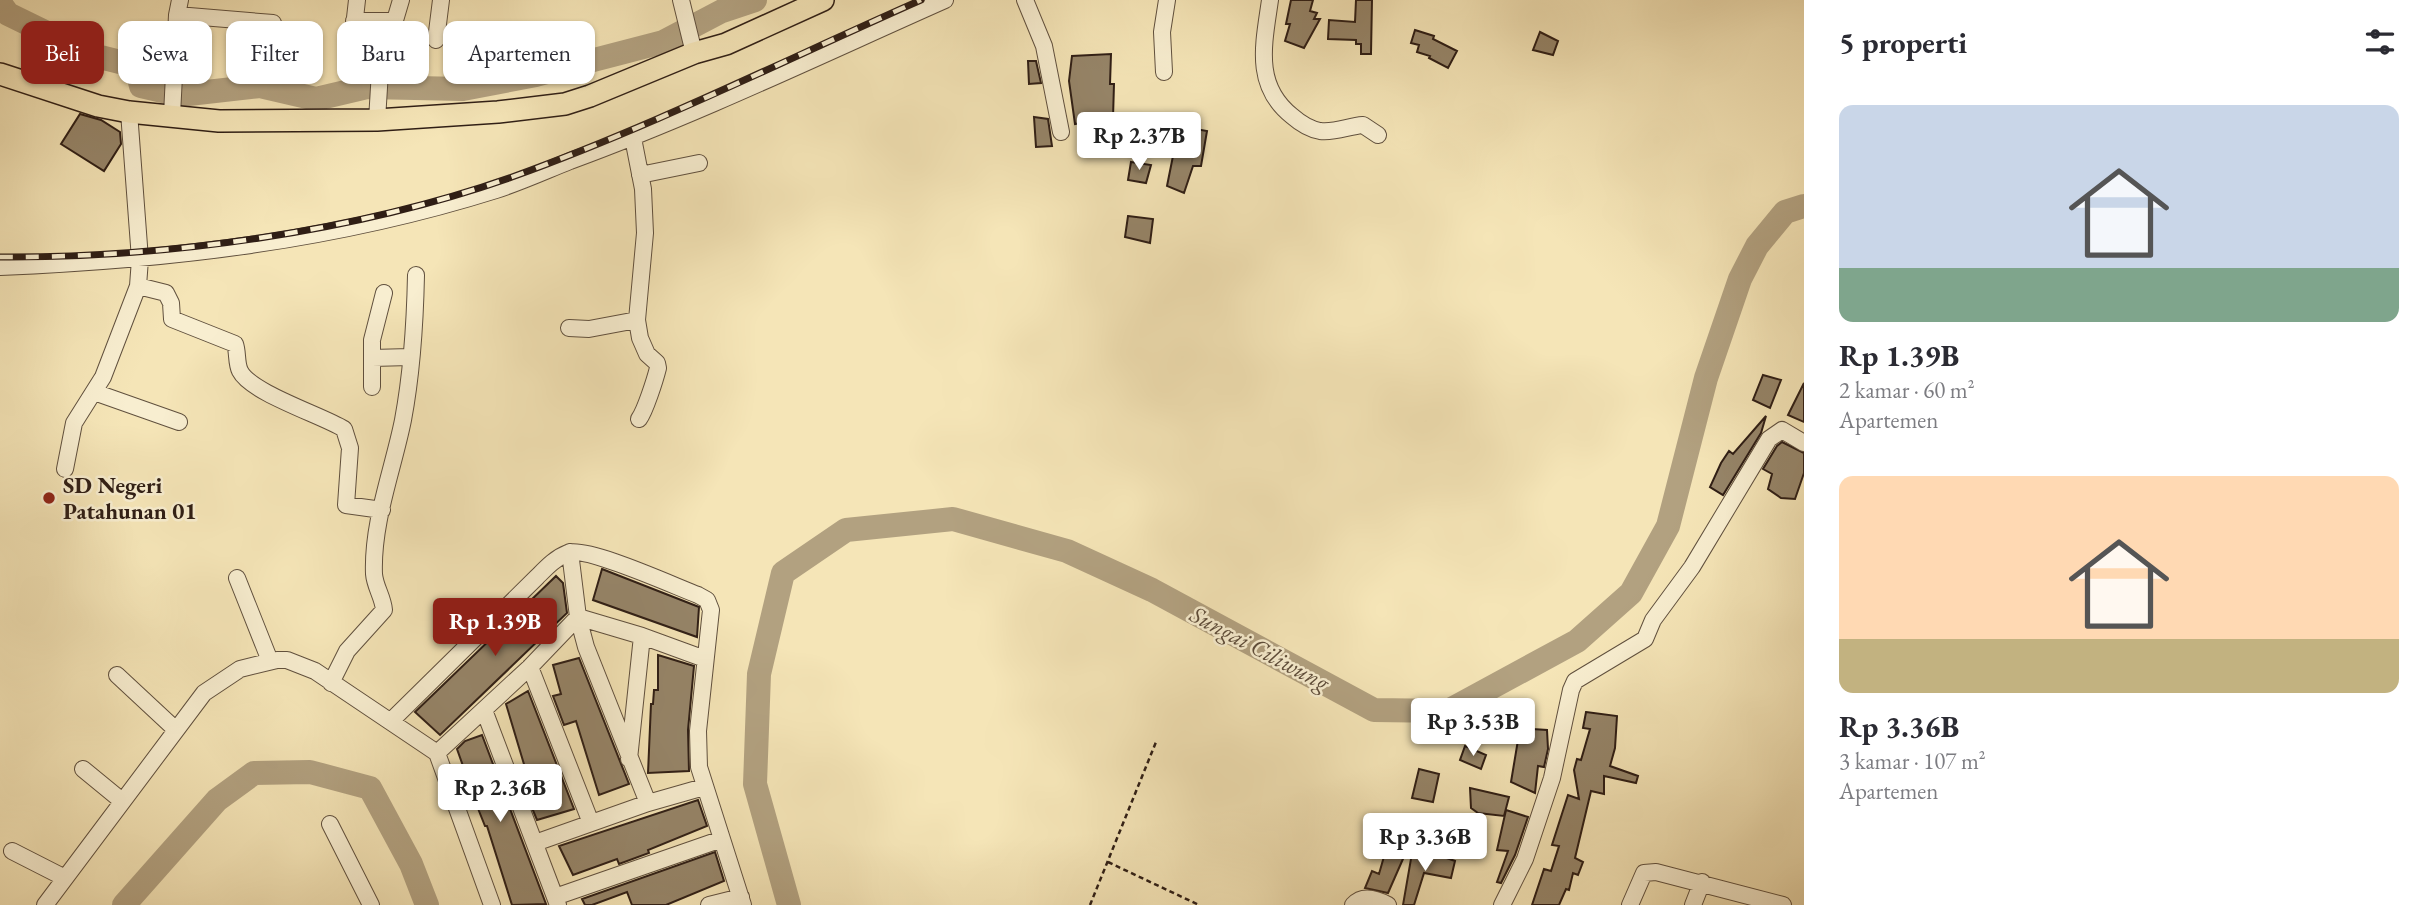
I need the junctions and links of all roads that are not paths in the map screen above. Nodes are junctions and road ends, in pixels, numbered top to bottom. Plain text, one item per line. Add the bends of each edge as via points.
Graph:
1 (358, 0) edge
2 (401, 0) edge
3 (441, 0) edge
4 (681, 0) edge
5 (823, 0) edge
6 (945, 0) edge
7 (1025, 0) edge
8 (1167, 0) edge
9 (1269, 0) edge
10 (178, 7) edge
11 (261, 21) edge
12 (354, 21) edge
13 (395, 21) edge
14 (436, 40) dead end
15 (693, 49) junction
16 (1164, 72) dead end
17 (0, 74) edge
18 (379, 84) edge
19 (173, 108) junction
20 (129, 112) junction
21 (377, 112) junction
22 (1061, 132) dead end
23 (1378, 135) dead end
24 (633, 138) junction
25 (699, 163) dead end
26 (640, 175) junction
27 (140, 259) junction
28 (0, 267) edge
29 (416, 275) dead end
30 (138, 286) junction
31 (384, 293) dead end
32 (637, 320) junction
33 (569, 328) dead end
34 (410, 357) junction
35 (372, 358) junction
36 (372, 387) dead end
37 (94, 393) junction
38 (639, 419) dead end
39 (179, 422) dead end
40 (1804, 443) edge
41 (65, 469) dead end
42 (382, 510) junction
43 (570, 552) junction
44 (237, 578) dead end
45 (578, 617) junction
46 (642, 636) junction
47 (705, 659) junction
48 (270, 662) junction
49 (530, 667) junction
50 (117, 675) dead end
51 (331, 683) junction
52 (484, 710) junction
53 (392, 720) junction
54 (175, 729) junction
55 (437, 753) junction
56 (629, 759) junction
57 (83, 769) dead end
58 (704, 787) junction
59 (122, 801) junction
60 (648, 803) junction
61 (591, 823) junction
62 (330, 824) dead end
63 (722, 839) junction
64 (535, 843) junction
65 (12, 852) dead end
66 (65, 878) junction
67 (1702, 882) junction
68 (557, 901) edge
69 (742, 901) edge
70 (1763, 902) edge
71 (45, 905) edge
72 (371, 905) edge
73 (492, 905) edge
74 (709, 905) edge
75 (1353, 905) edge
76 (1388, 905) edge
77 (1502, 905) edge
78 (1630, 905) edge
79 (1693, 905) edge
80 (1783, 905) edge

1 - 12 street
2 - 13 street
3 - 14 street
4 - 15 street
5 - 15 main road via 726,44
6 - 24 street
7 - 22 street via 1044,46
8 - 16 street via 1162,32
9 - 23 street via 1265,73 1279,106 1303,125 1320,131 1363,125
10 - 11 street
10 - 19 street
15 - 21 main road via 632,80 565,104 498,112
17 - 20 main road
18 - 21 street
19 - 20 main road
19 - 21 main road via 219,121
20 - 27 street
24 - 26 street
24 - 27 street via 499,189 363,226
25 - 26 street
26 - 32 street via 645,233
27 - 28 street
27 - 30 street
29 - 34 street
30 - 37 street
30 - 42 street via 170,298 172,319 235,344 245,377 275,397 344,429 351,448 346,505
31 - 35 street
32 - 33 street
32 - 38 street via 640,338 658,368
34 - 35 street
34 - 42 street via 402,421
35 - 36 street
37 - 39 street
37 - 41 street via 74,423
40 - 77 street via 1782,430 1769,439 1692,567 1653,620 1646,639 1575,681 1552,778 1525,859
42 - 51 street via 374,574 384,610 347,651
43 - 45 street
43 - 47 street via 595,555 707,600 711,611
43 - 53 street via 555,560
44 - 48 street
45 - 46 street
45 - 49 street
45 - 56 street
46 - 47 street
46 - 56 street
47 - 58 street via 698,731
48 - 51 street via 287,660
48 - 54 street via 240,669 204,692
49 - 52 street
49 - 61 street
50 - 54 street
51 - 53 street
52 - 55 street
52 - 64 street
53 - 55 street
54 - 59 street
55 - 73 street
56 - 60 street
57 - 59 street
58 - 60 street
58 - 63 street
59 - 66 street
60 - 61 street
61 - 64 street
62 - 72 street
63 - 68 street
63 - 69 street
64 - 68 street
65 - 66 street
66 - 71 street
67 - 70 street
67 - 78 street via 1644,873
67 - 79 street
69 - 74 street
70 - 80 street
75 - 76 street via 1370,898

